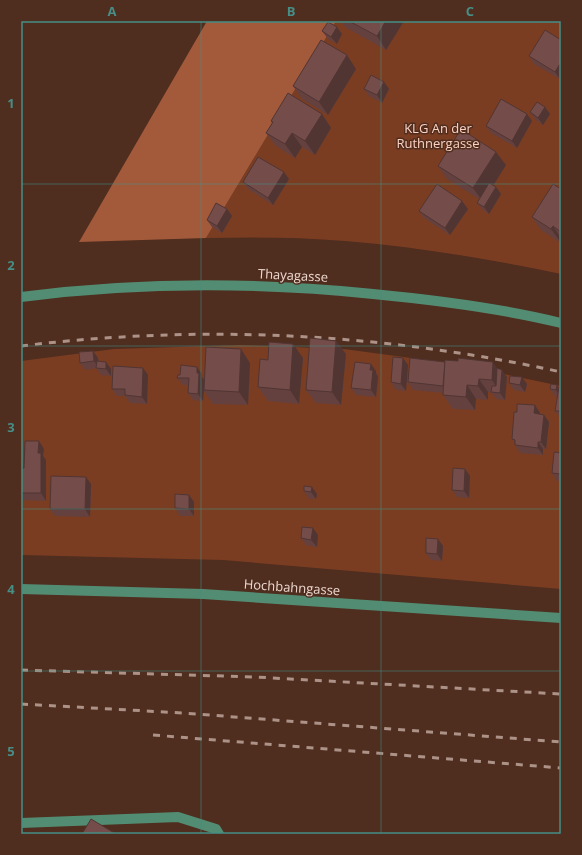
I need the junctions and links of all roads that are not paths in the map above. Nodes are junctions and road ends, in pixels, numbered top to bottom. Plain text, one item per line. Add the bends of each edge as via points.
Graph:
1 (21, 297) edge
2 (561, 323) edge
3 (21, 589) edge
4 (561, 618) edge
5 (21, 823) edge
6 (219, 834) edge

1 - 2 street, Thayagasse via 168,285 324,289 422,298
3 - 4 street, Hochbahngasse via 203,594
5 - 6 street via 178,817 216,829

